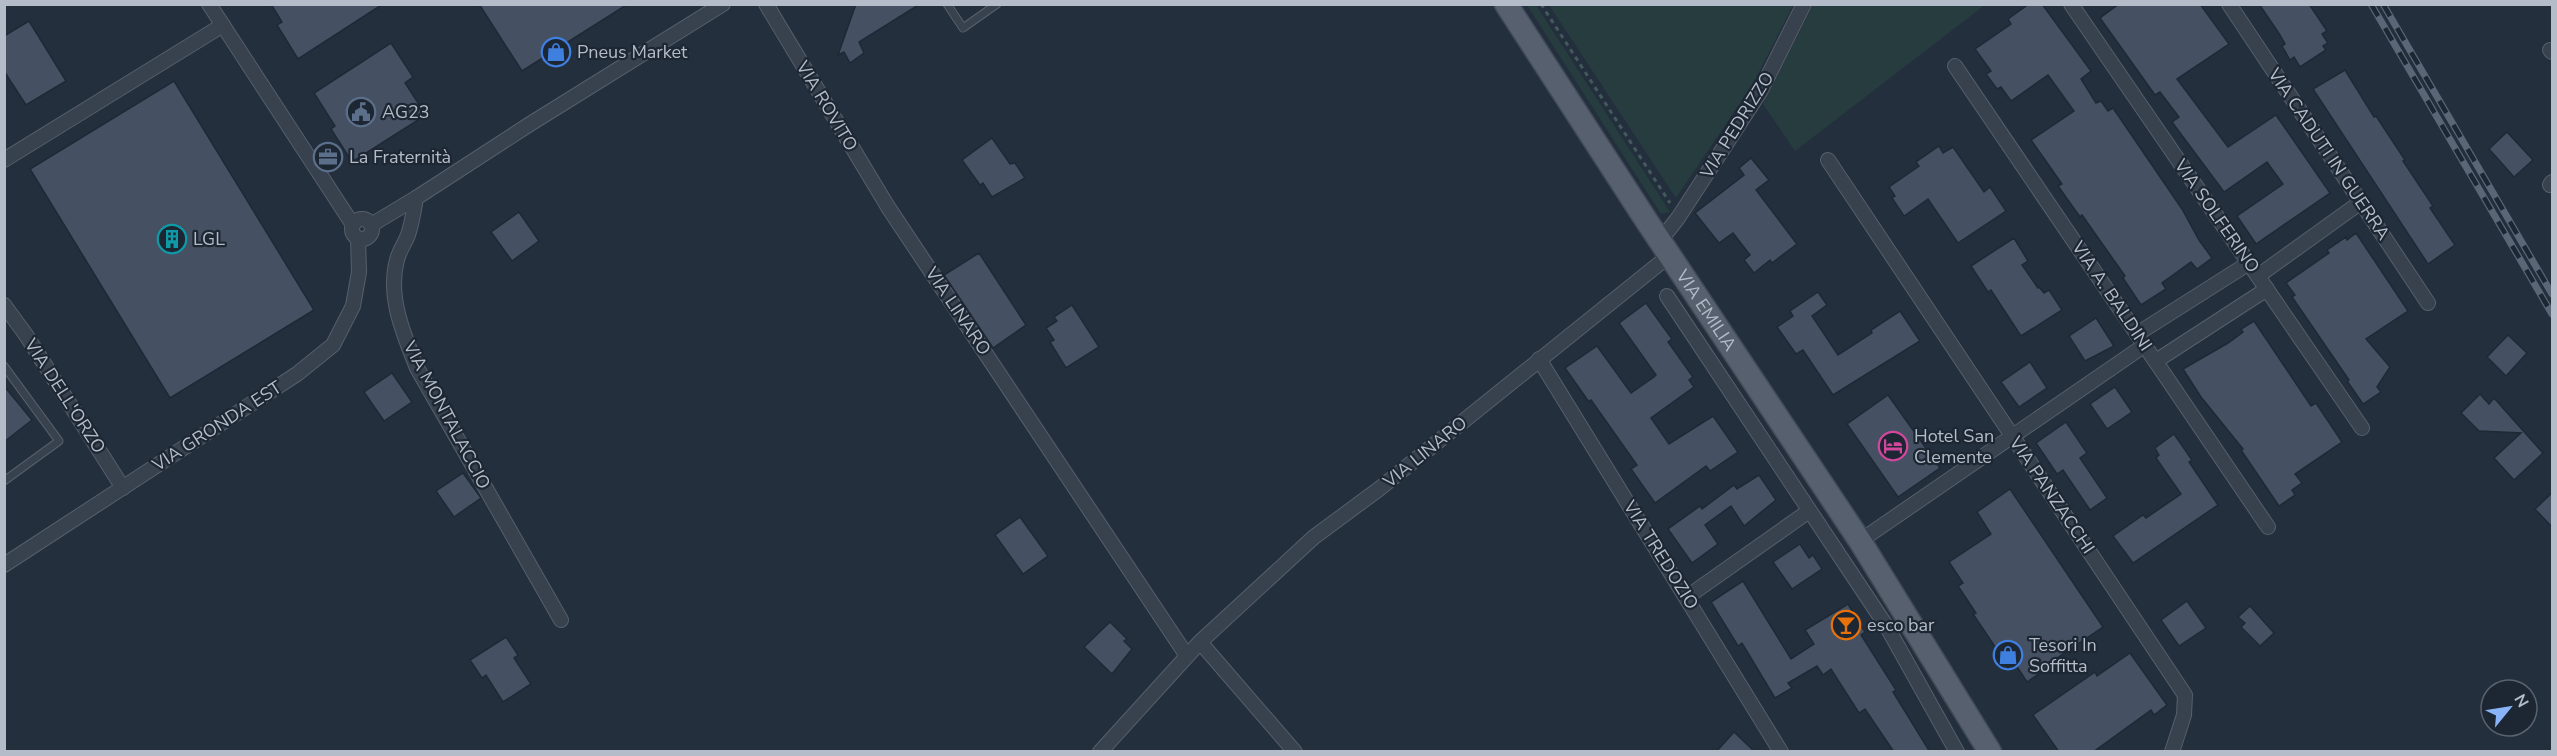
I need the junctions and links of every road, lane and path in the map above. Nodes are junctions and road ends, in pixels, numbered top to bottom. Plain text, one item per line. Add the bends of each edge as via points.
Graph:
1 (209, 4) edge
2 (723, 4) edge
3 (766, 4) edge
4 (947, 4) edge
5 (997, 4) edge
6 (1506, 4) edge
7 (1540, 4) edge
8 (1804, 4) edge
9 (2071, 4) edge
10 (2229, 4) edge
11 (223, 25) junction
12 (1955, 66) dead end
13 (4, 160) edge
14 (1828, 160) dead end
15 (416, 198) junction
16 (2361, 202) junction
17 (888, 207) joint
18 (1678, 218) junction
19 (356, 232) junction
20 (1665, 248) junction
21 (2249, 262) junction
22 (2258, 276) junction
23 (2267, 289) junction
24 (1667, 296) dead end
25 (2428, 303) dead end
26 (4, 305) edge
27 (2141, 340) junction
28 (1539, 360) junction
29 (2156, 362) junction
30 (4, 366) edge
31 (2362, 428) dead end
32 (2013, 436) junction
33 (4, 481) edge
34 (123, 488) junction
35 (1809, 511) junction
36 (2268, 527) dead end
37 (1860, 541) junction
38 (4, 565) edge
39 (1687, 597) junction
40 (1907, 617) junction
41 (561, 620) dead end
42 (1887, 627) junction
43 (1200, 642) junction
44 (1187, 656) junction
45 (1100, 752) edge
46 (1295, 752) edge
47 (1781, 752) edge
48 (1957, 752) edge
49 (1990, 752) edge
50 (2172, 752) edge

1 - 11 street
2 - 15 street
3 - 17 street, VIA ROVITO
4 - 5 lane via 963,28
6 - 20 main road, VIA EMILIA
7 - 18 path
8 - 18 street, VIA PEDRIZZO via 1760,92
9 - 21 street, VIA SOLFERINO
10 - 16 street, VIA CADUTI IN GUERRA
11 - 13 street
11 - 19 street
12 - 27 street, VIA A. BALDINI
14 - 32 street, VIA PANZACCHI
15 - 19 street via 371,225 363,220
15 - 41 street, VIA MONTALACCIO via 408,234 396,261 394,285 402,331 417,368
16 - 22 street
16 - 25 street, VIA CADUTI IN GUERRA
17 - 44 street, VIA LINARO
18 - 20 street, VIA PEDRIZZO
19 - 34 street, VIA GRONDA EST via 359,272 353,306 333,345 297,374
20 - 28 street, VIA LINARO
20 - 37 main road, VIA EMILIA
21 - 22 street, VIA SOLFERINO
21 - 27 street
22 - 23 street, VIA SOLFERINO
23 - 29 street
23 - 31 street, VIA SOLFERINO
24 - 35 street, VIA EMILIA
26 - 34 street, VIA DELL'ORZO
27 - 29 street, VIA A. BALDINI
27 - 32 street
28 - 39 street, VIA TREDOZIO
28 - 43 street, VIA LINARO via 1314,537
29 - 36 street, VIA A. BALDINI
30 - 33 lane via 58,441
32 - 37 street
32 - 50 street, VIA PANZACCHI via 2185,695 2184,715
34 - 38 street, VIA GRONDA EST
35 - 39 street
35 - 42 street, VIA EMILIA
37 - 40 main road, VIA EMILIA
39 - 47 street, VIA TREDOZIO
40 - 42 street
40 - 49 main road, VIA EMILIA
42 - 48 street, VIA EMILIA
43 - 44 street, VIA LINARO
43 - 46 street
44 - 45 street, VIA LINARO

